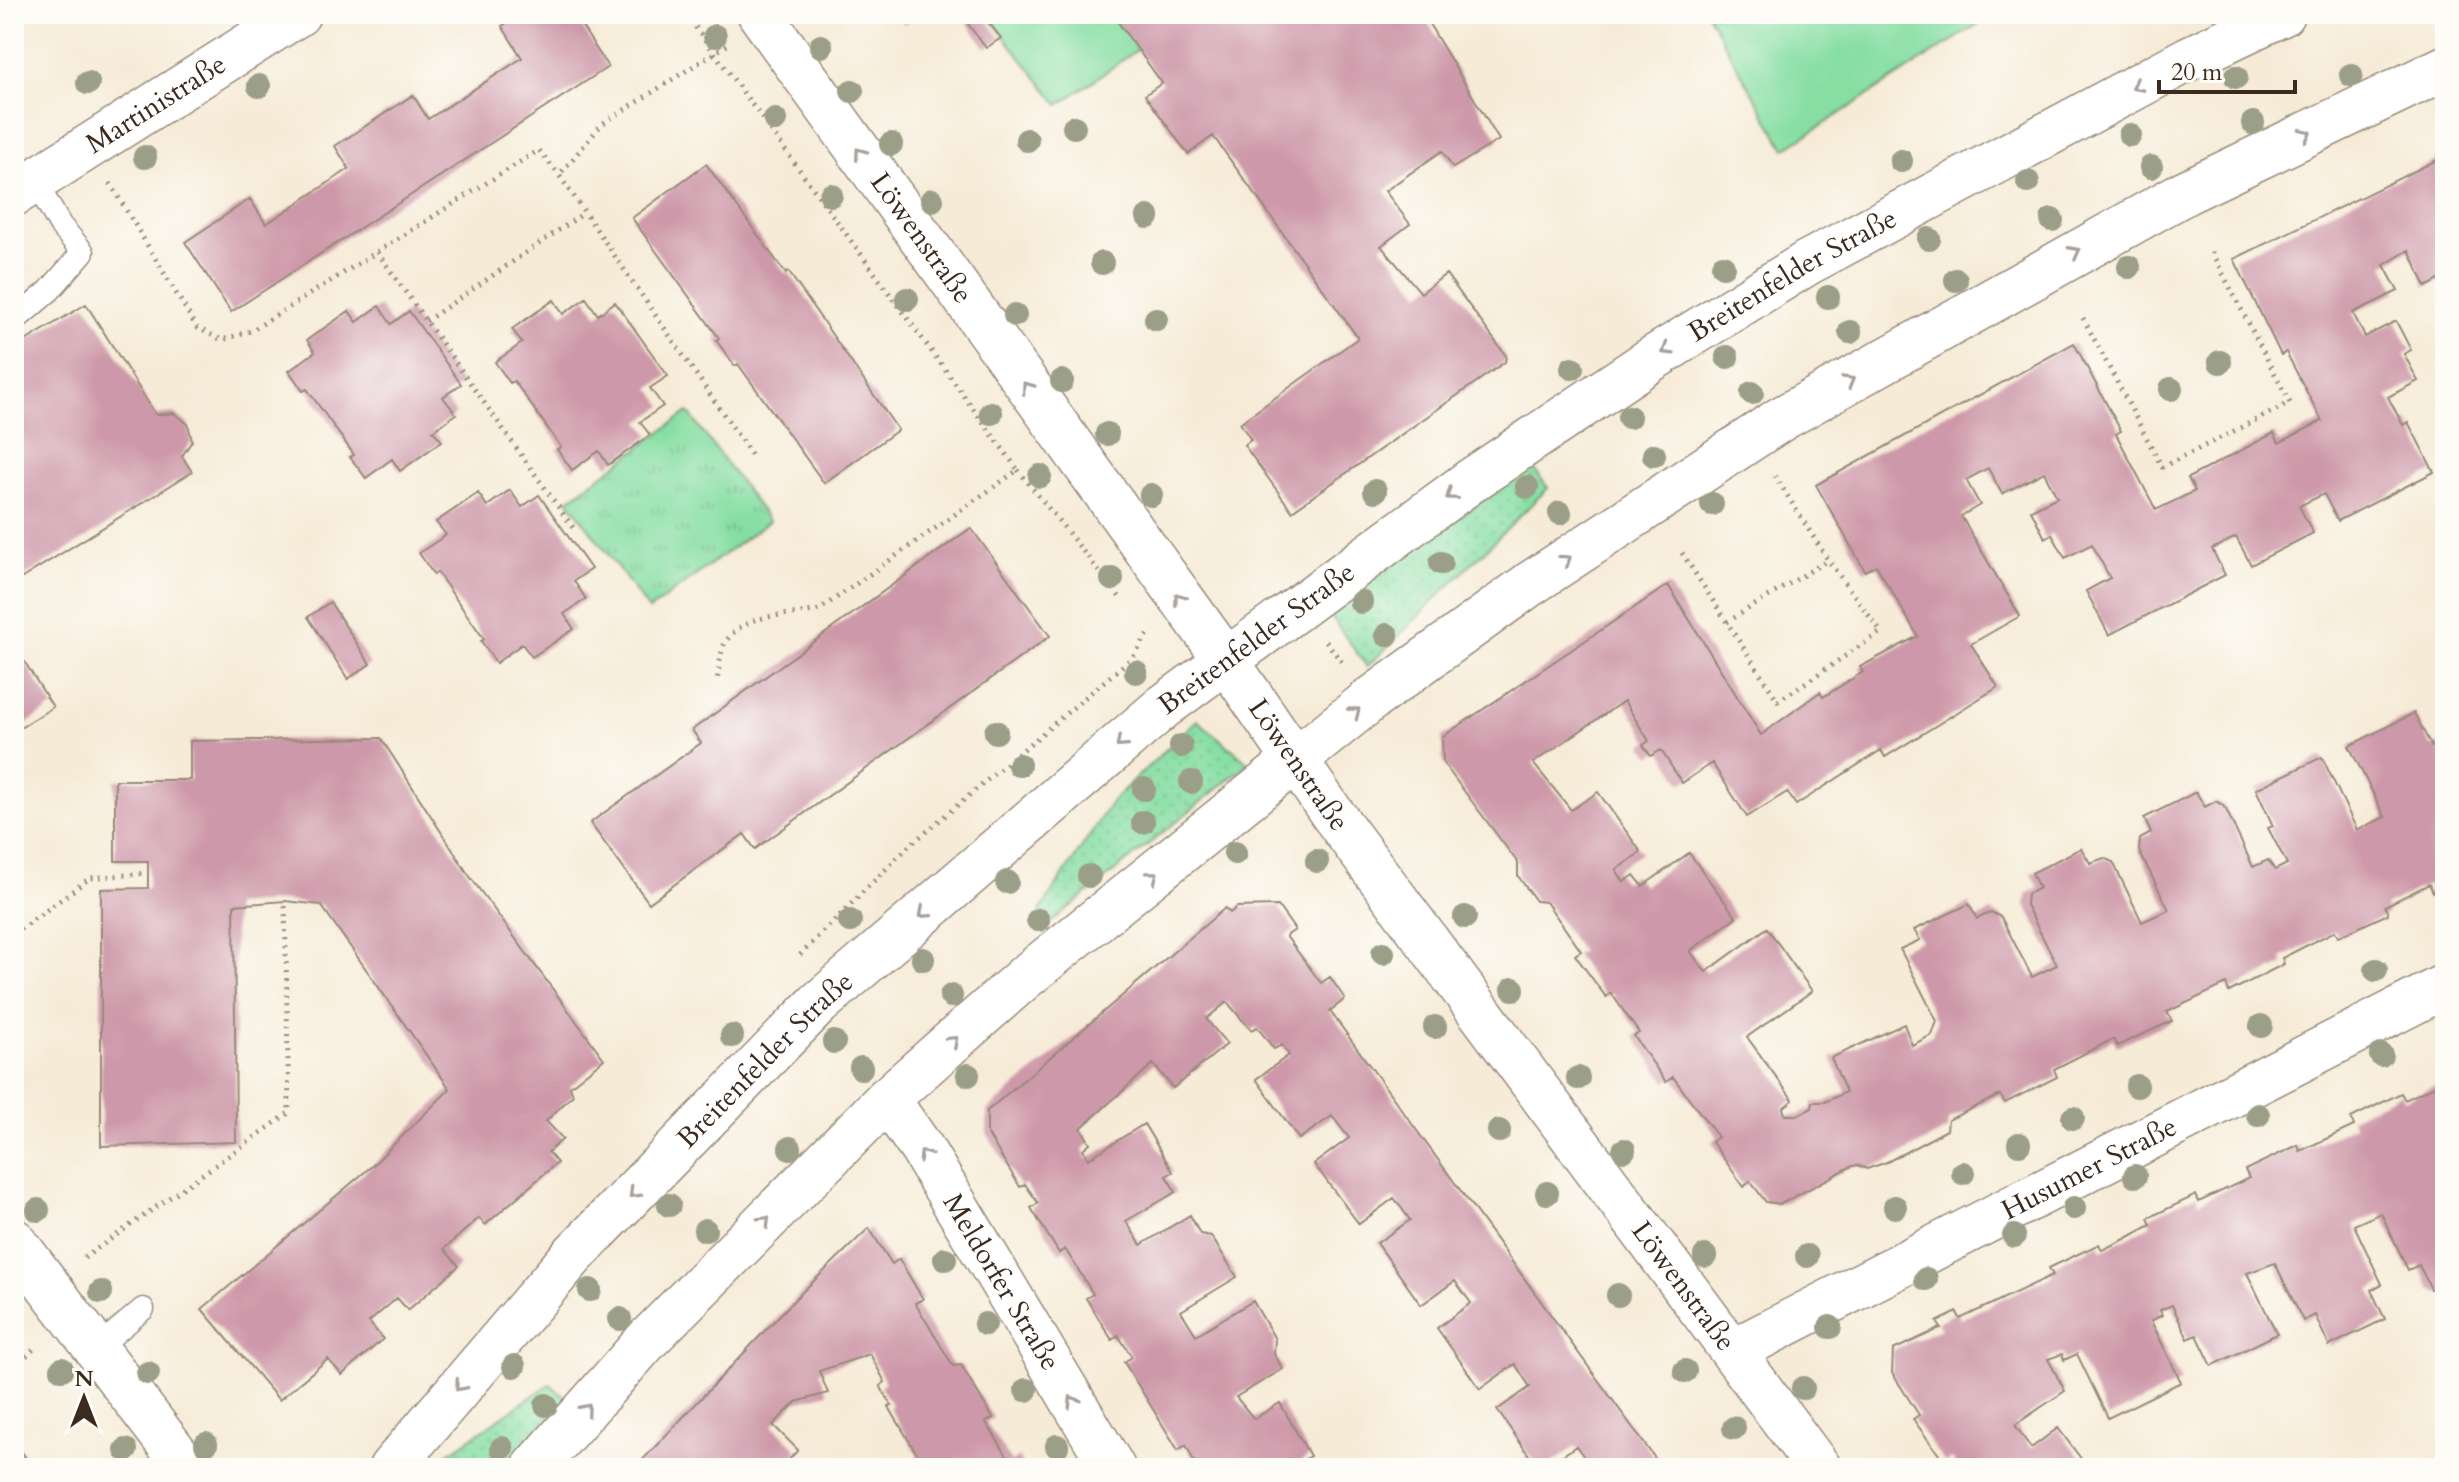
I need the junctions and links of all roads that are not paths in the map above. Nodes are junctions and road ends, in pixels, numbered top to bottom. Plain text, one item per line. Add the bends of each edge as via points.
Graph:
1 (298, 14) edge
2 (2282, 14) edge
3 (763, 18) edge
4 (2445, 68) edge
5 (24, 188) edge
6 (14, 321) edge
7 (1226, 660) junction
8 (1295, 762) junction
9 (2445, 986) edge
10 (887, 1099) junction
11 (14, 1241) edge
12 (143, 1309) dead end
13 (96, 1349) junction
14 (1735, 1350) junction
15 (187, 1468) edge
16 (391, 1468) edge
17 (534, 1468) edge
18 (1113, 1468) edge
19 (1819, 1468) edge

1 - 5 main road, Martinistraße
2 -> 7 main road, Breitenfelder Straße via 1807,263 1472,480
7 -> 3 main road, Löwenstraße
8 -> 4 main road via 1370,700 1530,584 1781,419 2186,192
5 - 6 lane via 83,252
7 - 8 main road, Löwenstraße
7 -> 16 main road, Breitenfelder Straße via 1163,707 818,1004 574,1254
10 -> 8 main road via 1024,978
8 - 14 main road, Löwenstraße
9 - 14 main road, Husumer Straße
17 -> 10 main road via 647,1340
18 -> 10 main road, Meldorfer Straße
11 - 13 main road
12 - 13 lane
13 - 15 main road
14 - 19 main road, Löwenstraße

